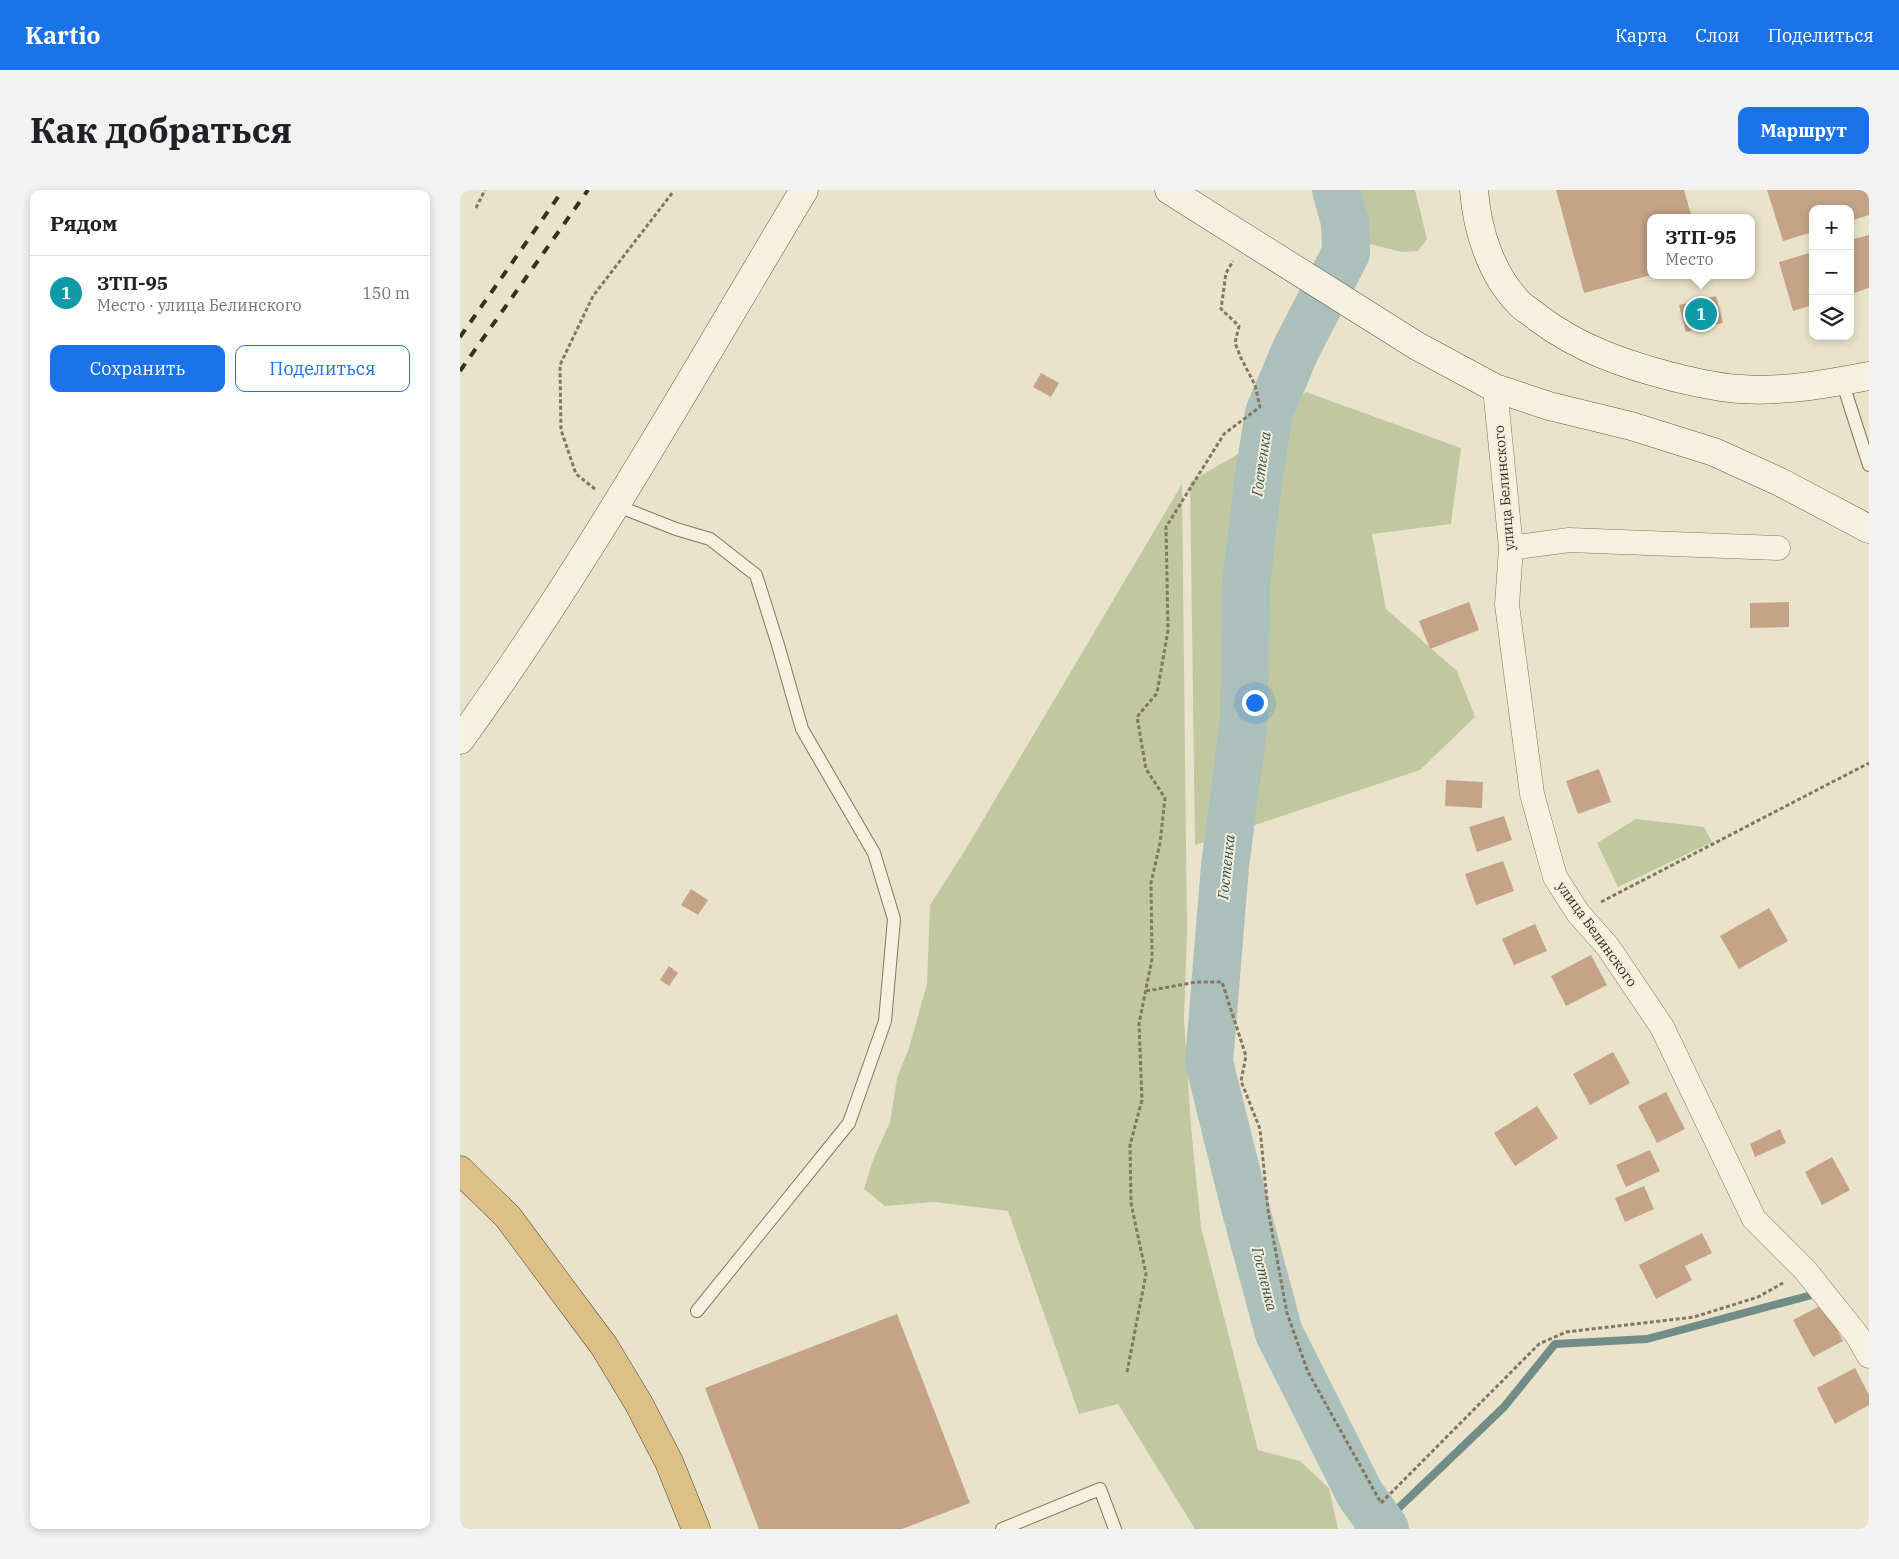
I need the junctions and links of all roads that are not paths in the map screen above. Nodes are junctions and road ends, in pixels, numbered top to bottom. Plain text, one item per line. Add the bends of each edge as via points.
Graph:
1 (804, 190) edge
2 (1169, 190) edge
3 (1474, 190) edge
4 (1869, 376) edge
5 (1842, 381) junction
6 (1495, 388) junction
7 (1869, 465) edge
8 (615, 505) junction
9 (1869, 530) edge
10 (1511, 548) junction
11 (1778, 548) dead end
12 (460, 740) edge
13 (460, 1170) edge
14 (697, 1311) dead end
15 (1869, 1356) edge
16 (696, 1529) edge
17 (1002, 1529) edge
18 (1115, 1529) edge

1 - 8 main road
2 - 6 main road via 1246,251
3 - 5 main road via 1484,244 1500,279 1520,304 1590,350 1632,366 1699,383 1741,389 1789,388
4 - 5 main road
5 - 7 lane
6 - 9 main road via 1714,452 1780,482
6 - 10 street, улица Белинского
8 - 12 main road via 505,677
8 - 14 lane via 710,539 756,575 802,729 874,853 894,920 884,1021 849,1123
10 - 11 street via 1570,540
10 - 15 street, улица Белинского via 1507,605 1532,794 1555,877 1578,913 1608,946 1662,1027 1754,1219 1805,1270 1857,1335
13 - 16 highway via 508,1217 604,1346 669,1462
17 - 18 lane via 1100,1489

